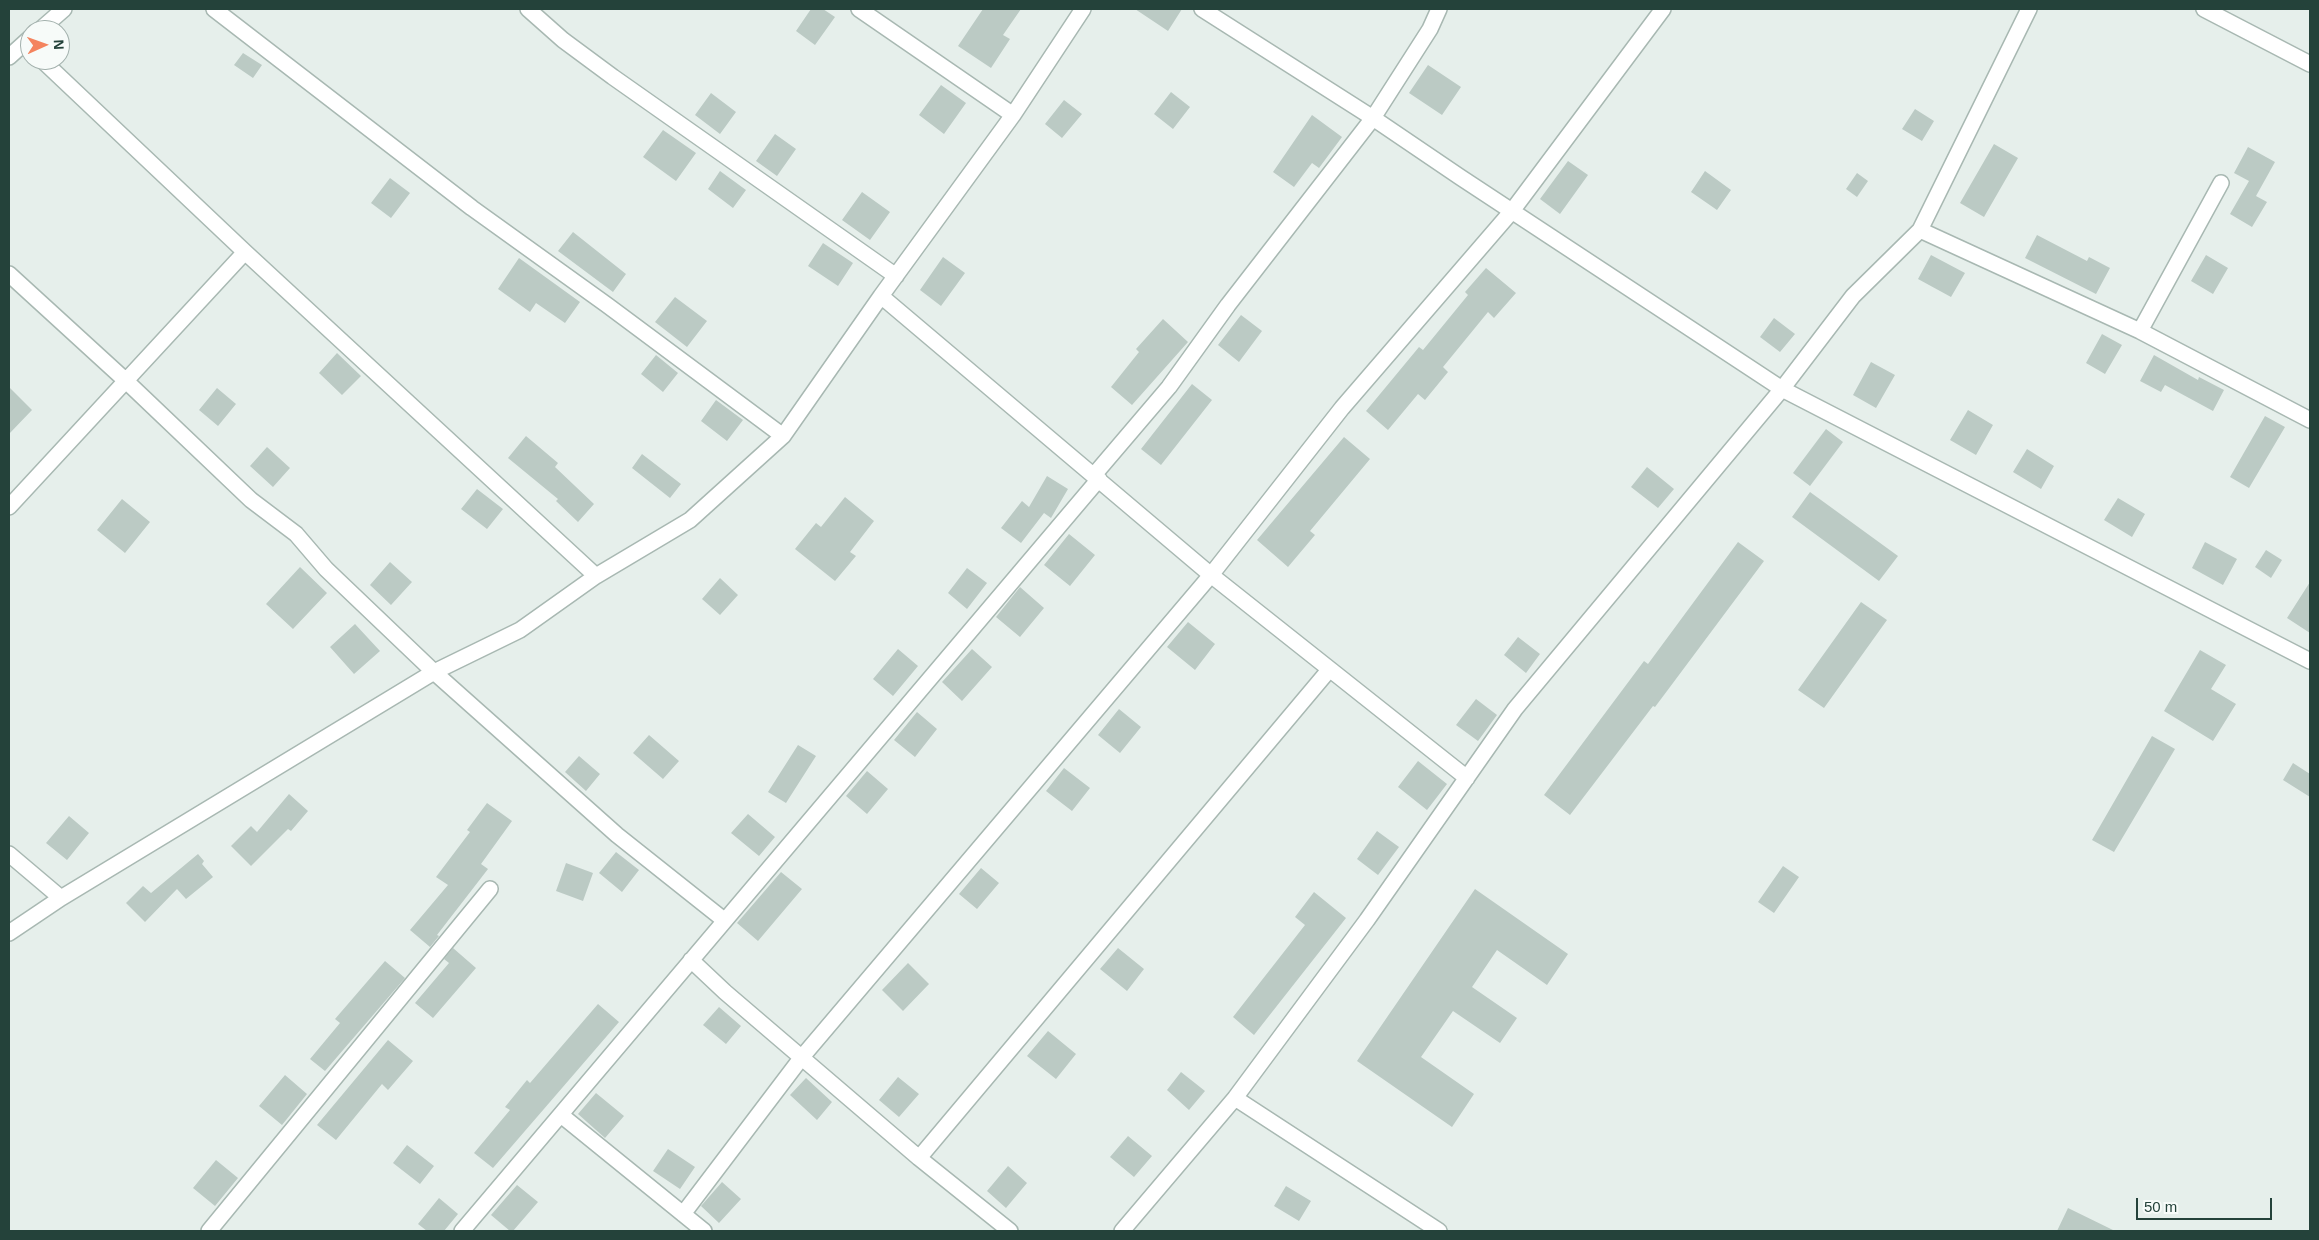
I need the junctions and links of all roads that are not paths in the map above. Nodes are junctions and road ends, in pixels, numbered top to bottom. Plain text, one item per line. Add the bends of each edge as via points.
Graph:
1 (64, 9) edge
2 (214, 9) edge
3 (528, 9) edge
4 (858, 9) edge
5 (1083, 9) edge
6 (1202, 9) edge
7 (1439, 9) edge
8 (1663, 9) edge
9 (2029, 9) edge
10 (2204, 9) edge
11 (51, 20) edge
12 (20, 48) edge
13 (9, 56) edge
14 (2310, 64) edge
15 (53, 70) edge
16 (1013, 115) junction
17 (1373, 118) junction
18 (2222, 183) dead end
19 (1512, 211) junction
20 (1920, 230) junction
21 (245, 252) junction
22 (9, 274) edge
23 (896, 276) junction
24 (881, 296) junction
25 (2140, 331) junction
26 (125, 380) junction
27 (1782, 389) junction
28 (2310, 420) edge
29 (782, 436) junction
30 (1096, 477) junction
31 (9, 506) edge
32 (1211, 575) junction
33 (596, 576) junction
34 (2310, 661) edge
35 (1329, 670) junction
36 (434, 672) junction
37 (1466, 778) junction
38 (9, 854) edge
39 (490, 889) dead end
40 (60, 898) junction
41 (724, 920) junction
42 (9, 933) edge
43 (691, 960) junction
44 (802, 1057) junction
45 (1235, 1098) junction
46 (561, 1114) junction
47 (919, 1158) junction
48 (683, 1214) junction
49 (209, 1231) edge
50 (462, 1231) edge
51 (704, 1231) edge
52 (1010, 1231) edge
53 (1122, 1231) edge
54 (1439, 1231) edge

1 - 11 street
2 - 29 street via 472,208
3 - 23 street via 613,77
4 - 16 street
5 - 16 street
6 - 17 street
7 - 17 street via 1430,29
8 - 19 street
9 - 20 street
10 - 14 street
12 - 13 street
15 - 21 street
16 - 23 street
17 - 19 street
17 - 30 street via 1228,305 1169,387
18 - 25 street
19 - 27 street
19 - 32 street via 1342,408
20 - 25 street
20 - 27 street via 1853,296
21 - 26 street
21 - 33 street
22 - 26 street
23 - 24 street
24 - 29 street
24 - 30 street
25 - 28 street
26 - 31 street
26 - 36 street via 251,500 296,534 326,569
27 - 34 street
27 - 37 street via 1515,709
29 - 33 street via 690,520
30 - 32 street
30 - 41 street via 783,854
32 - 35 street
32 - 44 street
33 - 36 street via 520,630
35 - 37 street
35 - 47 street
36 - 40 street
36 - 41 street via 617,835
37 - 45 street via 1367,920
38 - 40 street
39 - 49 street
40 - 42 street
41 - 43 street
43 - 44 street
43 - 46 street
44 - 47 street
44 - 48 street
45 - 53 street
45 - 54 street
46 - 48 street
46 - 50 street
47 - 52 street
48 - 51 street

